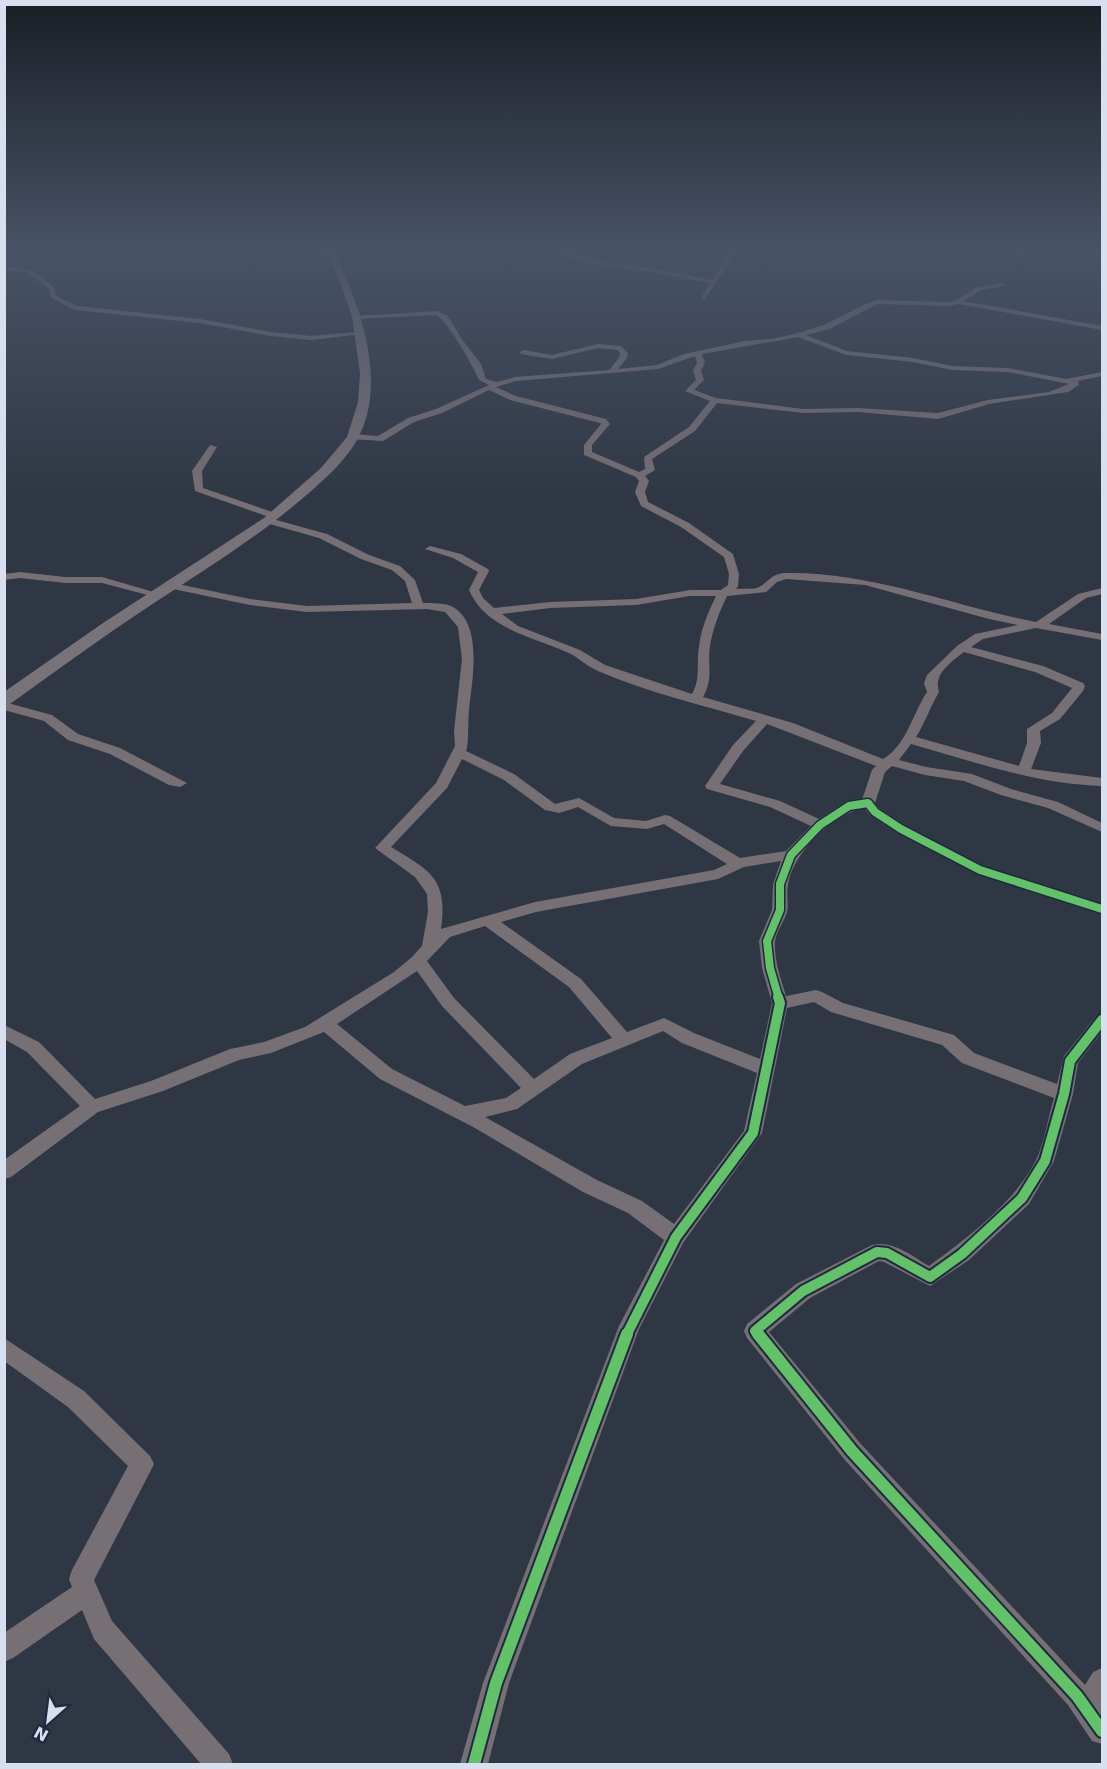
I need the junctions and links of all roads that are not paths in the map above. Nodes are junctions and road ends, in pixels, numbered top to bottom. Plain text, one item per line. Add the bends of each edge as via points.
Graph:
1 (268, 334) edge
2 (358, 334) joint
3 (455, 334) edge
4 (804, 334) edge
5 (799, 335) junction
6 (524, 352) dead end
7 (698, 353) junction
8 (611, 372) junction
9 (1102, 374) edge
10 (1066, 381) junction
11 (492, 385) junction
12 (1096, 386) dead end
13 (715, 400) junction
14 (352, 437) junction
15 (213, 447) dead end
16 (639, 475) junction
17 (272, 519) junction
18 (430, 549) dead end
19 (4, 577) edge
20 (173, 586) junction
21 (1102, 591) edge
22 (725, 593) junction
23 (159, 594) junction
24 (419, 606) junction
25 (491, 612) junction
26 (1041, 624) junction
27 (1102, 637) edge
28 (961, 648) junction
29 (696, 699) junction
30 (4, 700) edge
31 (4, 706) edge
32 (763, 720) junction
33 (908, 739) junction
34 (459, 752) junction
35 (886, 763) junction
36 (1024, 771) junction
37 (1102, 782) edge
38 (180, 783) dead end
39 (868, 803) junction
40 (820, 825) junction
41 (1102, 828) edge
42 (791, 855) junction
43 (738, 864) junction
44 (1102, 909) edge
45 (488, 920) junction
46 (430, 946) junction
47 (418, 961) junction
48 (780, 1003) junction
49 (1102, 1020) edge
50 (325, 1024) junction
51 (4, 1031) edge
52 (625, 1041) junction
53 (766, 1069) junction
54 (532, 1088) junction
55 (1064, 1094) junction
56 (92, 1107) junction
57 (462, 1114) junction
58 (4, 1171) edge
59 (676, 1237) junction
60 (4, 1348) edge
61 (87, 1591) junction
62 (4, 1649) edge
63 (1102, 1681) edge
64 (1087, 1709) junction
65 (1102, 1731) edge
66 (219, 1764) edge
67 (474, 1764) edge

1 - 2 street via 311,338
2 - 14 street via 365,373 364,402
3 - 11 street via 477,364 483,380
4 - 5 street
5 - 7 street
5 - 10 street via 846,353 952,368 1008,370
6 - 8 street via 552,357 598,346 615,347 624,353 624,358
7 - 8 street via 658,367
7 - 13 street via 701,360 696,374 700,380 689,391
8 - 11 street via 531,376
9 - 10 street
9 - 12 street
10 - 13 street via 1076,383 1042,396 988,402 938,416 858,410 803,411
11 - 14 street via 411,420 380,439
11 - 16 street via 513,398 603,421 606,424 588,445 587,453
13 - 16 street via 692,429 651,455 650,470
14 - 17 street via 326,471
15 - 17 street via 197,471 198,489
16 - 22 street via 644,481 640,492 644,504 685,525 729,556 733,586
17 - 20 street
17 - 24 street via 396,568 410,580
18 - 25 street via 457,556 484,571 474,590
19 - 23 street via 102,580
20 - 23 street
20 - 24 street via 307,609
21 - 26 street via 1082,596
22 - 25 street
22 - 26 street via 762,590 785,576 865,582 993,617
22 - 29 street via 709,622 704,684
23 - 30 street
24 - 34 street via 448,609 464,626 468,659
25 - 29 street via 514,628 576,651 601,668
26 - 27 street
26 - 28 street via 978,636
28 - 33 street via 933,675 933,692
28 - 36 street via 1039,669 1079,686 1056,716 1033,729 1034,743
29 - 32 street
31 - 38 street via 48,718 74,737 115,751
32 - 35 street
32 - 40 street via 712,786 775,804
33 - 35 street
33 - 36 street
34 - 43 street via 509,777 550,807 559,809 579,802 611,822 647,825 664,819
34 - 46 street via 442,785 382,848 431,885 436,895
35 - 39 street via 879,770
35 - 41 street via 967,777 1053,805
36 - 37 street via 1077,782
39 - 40 street via 849,806
39 - 44 street via 901,829 980,870
40 - 42 street
42 - 43 street
42 - 48 street via 780,884 780,910 767,941
43 - 45 street via 718,874 535,907
45 - 46 street via 444,933
45 - 52 street via 575,983
46 - 47 street
47 - 50 street
47 - 54 street via 448,1002
48 - 53 street
48 - 55 street via 816,996 837,1008 948,1040 968,1058
49 - 55 street via 1070,1061
50 - 56 street
50 - 57 street via 386,1074
51 - 56 street via 33,1047
52 - 53 street via 664,1024 688,1038
52 - 54 street via 576,1059
53 - 59 street via 753,1133
54 - 57 street via 510,1104
55 - 64 street via 1045,1161 1022,1197 962,1254 930,1277 887,1253 877,1252 803,1291 755,1331 852,1451
56 - 58 street
57 - 59 street via 635,1208
59 - 67 street via 630,1326 496,1683
60 - 61 street via 76,1399 142,1464 81,1579
61 - 62 street
61 - 66 street via 103,1630
63 - 64 street
64 - 65 street

